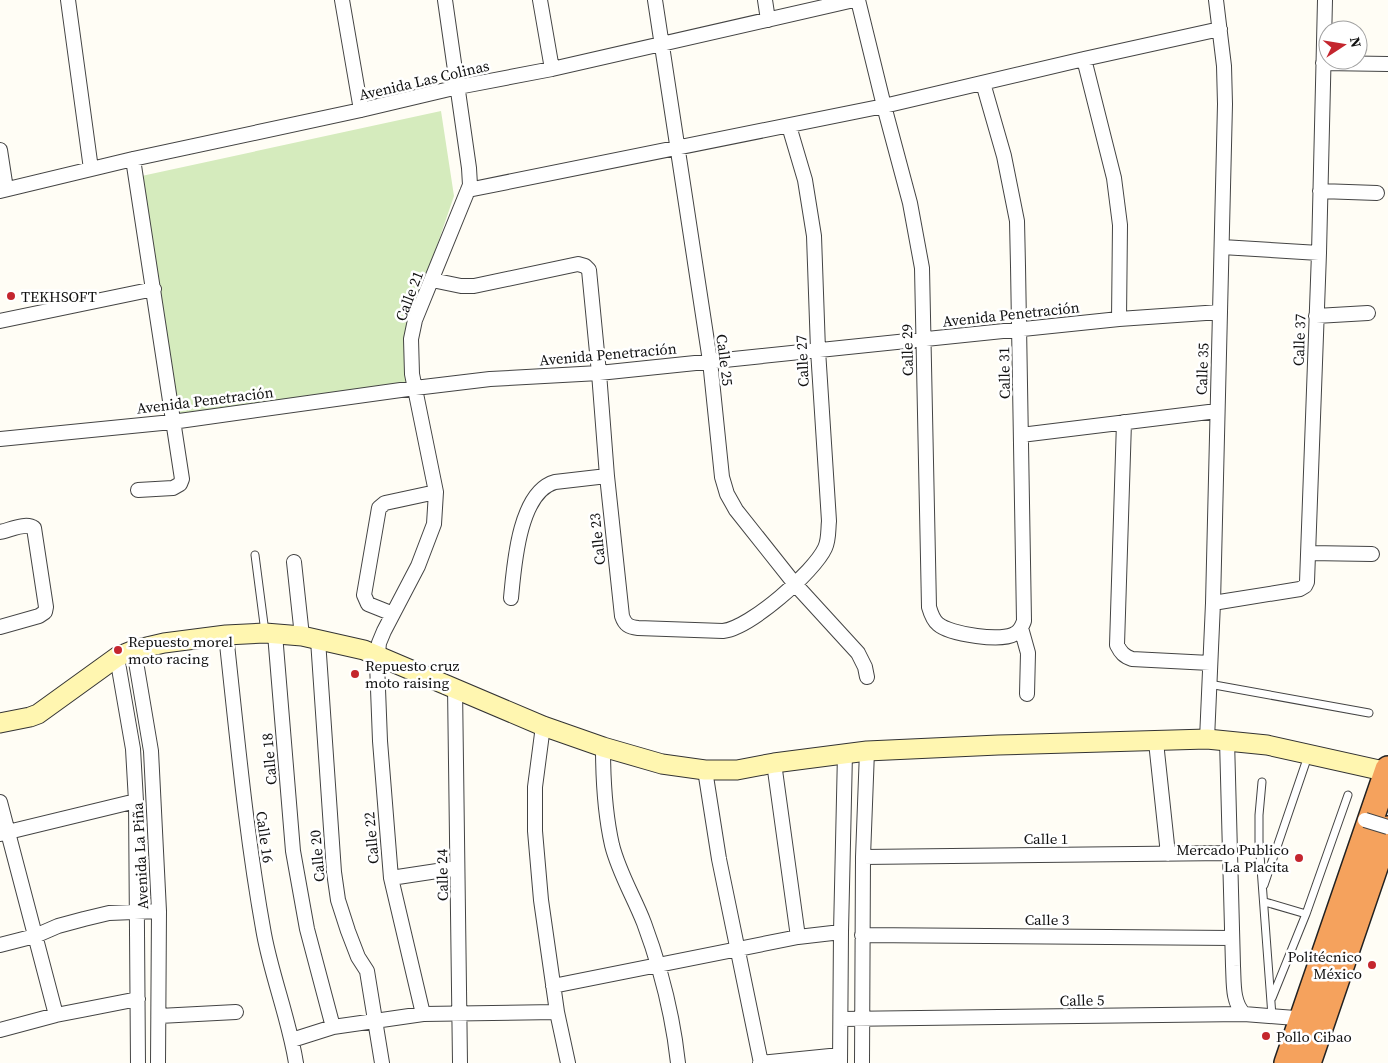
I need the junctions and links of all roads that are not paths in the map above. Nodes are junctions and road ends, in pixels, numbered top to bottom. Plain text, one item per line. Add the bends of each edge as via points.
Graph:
1 (68, 0) edge
2 (342, 0) edge
3 (445, 0) edge
4 (540, 0) edge
5 (655, 0) edge
6 (765, 0) edge
7 (856, 0) edge
8 (1216, 0) edge
9 (1324, 0) edge
10 (768, 20) junction
11 (1324, 20) edge
12 (1220, 29) junction
13 (662, 44) junction
14 (1084, 59) junction
15 (1368, 64) edge
16 (1388, 64) edge
17 (552, 69) junction
18 (1323, 70) edge
19 (982, 83) junction
20 (458, 87) junction
21 (884, 106) junction
22 (361, 110) junction
23 (789, 126) junction
24 (678, 147) junction
25 (0, 150) edge
26 (133, 159) junction
27 (91, 168) junction
28 (3, 190) edge
29 (468, 190) junction
30 (1320, 192) junction
31 (1377, 193) dead end
32 (1222, 247) junction
33 (1319, 253) junction
34 (432, 280) junction
35 (154, 289) junction
36 (1220, 312) junction
37 (1368, 313) dead end
38 (1316, 316) junction
39 (1119, 319) junction
40 (0, 321) edge
41 (1019, 330) junction
42 (923, 340) junction
43 (818, 350) junction
44 (710, 361) junction
45 (600, 373) junction
46 (415, 388) junction
47 (1217, 410) junction
48 (172, 422) junction
49 (1124, 422) junction
50 (1021, 435) junction
51 (0, 439) edge
52 (607, 476) junction
53 (138, 490) dead end
54 (436, 492) junction
55 (0, 532) edge
56 (1309, 553) junction
57 (1372, 554) dead end
58 (255, 555) dead end
59 (294, 562) dead end
60 (794, 584) junction
61 (511, 598) dead end
62 (1213, 603) junction
63 (393, 614) junction
64 (0, 627) edge
65 (1018, 631) junction
66 (270, 634) junction
67 (226, 635) junction
68 (310, 638) junction
69 (134, 650) junction
70 (377, 656) junction
71 (117, 657) junction
72 (1210, 663) junction
73 (867, 677) dead end
74 (1210, 684) junction
75 (455, 687) junction
76 (1027, 694) dead end
77 (1369, 713) dead end
78 (0, 723) edge
79 (543, 726) junction
80 (1207, 739) junction
81 (1227, 740) junction
82 (1156, 742) junction
83 (603, 747) junction
84 (867, 751) junction
85 (845, 753) junction
86 (1309, 754) junction
87 (774, 763) junction
88 (705, 770) junction
89 (1388, 771) edge
90 (1262, 782) dead end
91 (1348, 795) dead end
92 (136, 801) junction
93 (0, 802) edge
94 (1364, 820) dead end
95 (1388, 828) edge
96 (4, 833) edge
97 (1229, 853) junction
98 (1168, 854) junction
99 (863, 857) junction
100 (458, 868) junction
101 (391, 878) junction
102 (1264, 888) junction
103 (1264, 902) junction
104 (159, 911) junction
105 (136, 912) junction
106 (1306, 914) junction
107 (841, 932) junction
108 (862, 935) junction
109 (35, 936) junction
110 (798, 937) junction
111 (1232, 938) junction
112 (0, 944) edge
113 (737, 948) junction
114 (657, 965) junction
115 (553, 986) junction
116 (138, 999) junction
117 (1271, 1000) junction
118 (236, 1012) dead end
119 (460, 1012) junction
120 (556, 1012) junction
121 (423, 1014) junction
122 (1244, 1014) junction
123 (56, 1015) junction
124 (159, 1016) junction
125 (1272, 1016) junction
126 (841, 1019) junction
127 (861, 1019) junction
128 (1312, 1020) junction
129 (375, 1021) junction
130 (333, 1027) junction
131 (0, 1030) edge
132 (292, 1040) junction
133 (840, 1059) edge
134 (766, 1062) edge
135 (138, 1063) edge
136 (158, 1063) edge
137 (296, 1063) edge
138 (382, 1063) edge
139 (460, 1063) edge
140 (568, 1063) edge
141 (678, 1063) edge
142 (862, 1063) edge
143 (1287, 1063) edge
144 (1308, 1063) edge

1 - 27 street
2 - 22 street
3 - 20 street, Calle 21
4 - 17 street
5 - 13 street, Calle 25
6 - 10 street
7 - 10 street, Avenida Las Colinas
7 - 21 street, Calle 29
8 - 12 street, Calle 35
9 - 11 street, Calle 37
10 - 13 street, Avenida Las Colinas
12 - 14 street
12 - 32 street, Calle 35 via 1225,104
13 - 17 street, Avenida Las Colinas
13 - 24 street, Calle 25
14 - 19 street
14 - 39 street via 1114,178 1120,225
15 - 16 street
17 - 20 street, Avenida Las Colinas
18 - 30 street, Calle 37
19 - 21 street
19 - 41 street, Calle 31 via 1004,156 1017,221
20 - 22 street, Avenida Las Colinas
20 - 29 street, Calle 21 via 469,168
21 - 23 street
21 - 42 street, Calle 29 via 910,203 922,268
22 - 26 street, Avenida Las Colinas
23 - 24 street
23 - 43 street, Calle 27 via 805,180 814,236
24 - 29 street
24 - 44 street, Calle 25
25 - 28 street
26 - 27 street, Avenida Las Colinas
26 - 35 street
27 - 28 street, Avenida Las Colinas
29 - 34 street, Calle 21
30 - 31 street
30 - 33 street, Calle 37
32 - 33 street
32 - 36 street, Calle 35
33 - 38 street, Calle 37
34 - 45 street, Calle 23 via 466,286 578,264 585,266 591,278
34 - 46 street, Calle 21 via 415,320 411,340
35 - 40 street
35 - 48 street
36 - 39 street, Avenida Penetración
36 - 47 street, Calle 35
37 - 38 street
38 - 56 street, Calle 37
39 - 41 street, Avenida Penetración
41 - 42 street, Avenida Penetración
41 - 50 street, Calle 31
42 - 43 street, Avenida Penetración
42 - 65 street, Calle 29 via 931,615 943,629 957,633 1002,638
43 - 44 street, Avenida Penetración
43 - 60 street, Calle 27 via 828,534 820,558
44 - 45 street, Avenida Penetración
44 - 60 street, Calle 25 via 722,477 727,494
45 - 46 street, Avenida Penetración
45 - 52 street, Calle 23
46 - 48 street, Avenida Penetración
46 - 54 street, Calle 21
47 - 49 street
47 - 62 street, Calle 35
48 - 51 street, Avenida Penetración
48 - 53 street via 181,472 180,484 174,488
49 - 50 street
49 - 72 street via 1117,645 1120,652 1132,659
50 - 65 street, Calle 31 via 1024,620
52 - 60 street, Calle 23 via 625,624 638,628 730,630 768,608
52 - 61 street via 555,482 540,490 522,528
54 - 63 street, Calle 21 via 432,532
54 - 63 street via 379,508 364,595 368,604
55 - 64 street via 26,526 34,528 46,606 45,612 39,616
56 - 57 street
56 - 62 street, Calle 37 via 1307,582 1300,589
58 - 66 lane
59 - 68 street, Calle 20
60 - 73 street, Calle 25 via 858,653 866,666
62 - 72 street, Calle 35
63 - 70 street, Calle 21
65 - 76 street, Calle 31 via 1028,653
66 - 67 main road
66 - 68 main road
66 - 130 street, Calle 18 via 293,851 307,929
67 - 69 main road
67 - 132 street, Calle 16 via 250,853 265,937
68 - 70 main road
68 - 129 street, Calle 20 via 338,900 358,957 367,971
69 - 71 main road
69 - 104 street, Avenida La Piña via 151,751
70 - 75 main road
70 - 101 street, Calle 22
71 - 78 main road via 38,714
71 - 92 street, Avenida La Piña via 133,749
72 - 74 street, Calle 35
74 - 77 lane
74 - 80 street, Calle 35
75 - 79 main road
75 - 100 street, Calle 24
79 - 83 main road
79 - 115 street via 535,816 541,900
80 - 81 main road
80 - 82 main road
81 - 86 main road
81 - 97 street
82 - 84 main road
82 - 98 street
83 - 88 main road via 662,764
83 - 114 street via 603,775 612,846 646,927
84 - 85 main road
84 - 99 street
85 - 87 main road
85 - 107 street
86 - 89 main road
86 - 102 lane
87 - 88 main road via 737,770
87 - 110 street
88 - 113 street
89 - 128 highway
90 - 102 lane via 1258,815
91 - 106 lane
92 - 96 street
92 - 105 street, Avenida La Piña
93 - 96 street
94 - 95 street, bridge
95 - 128 highway
96 - 109 street
97 - 98 street, Calle 1
97 - 111 street
98 - 99 street, Calle 1
99 - 108 street
100 - 101 street
100 - 119 street, Calle 24
101 - 121 street, Calle 22
102 - 103 lane
103 - 106 lane
103 - 117 lane
104 - 105 street
104 - 124 street, Avenida La Piña
105 - 109 street via 109,913 58,926
105 - 116 street, Avenida La Piña
106 - 117 lane
107 - 110 street
107 - 126 street
108 - 111 street, Calle 3
108 - 127 street
109 - 112 street
109 - 123 street
110 - 113 street
111 - 122 street via 1235,996
113 - 114 street
113 - 134 street
114 - 115 street
114 - 141 street
115 - 120 street
116 - 123 street
116 - 135 street, Avenida La Piña
117 - 125 lane
118 - 124 street
119 - 120 street
119 - 121 street
119 - 139 street, Calle 24
120 - 140 street
121 - 129 street
122 - 125 street, Calle 5
122 - 127 street, Calle 5
123 - 131 street
124 - 136 street, Avenida La Piña
125 - 128 street, Calle 5
126 - 127 street, Calle 5
126 - 133 street
127 - 142 street
128 - 143 highway
128 - 144 highway
129 - 130 street
129 - 138 street, Calle 20
130 - 132 street
132 - 137 street, Calle 16
133 - 134 street

